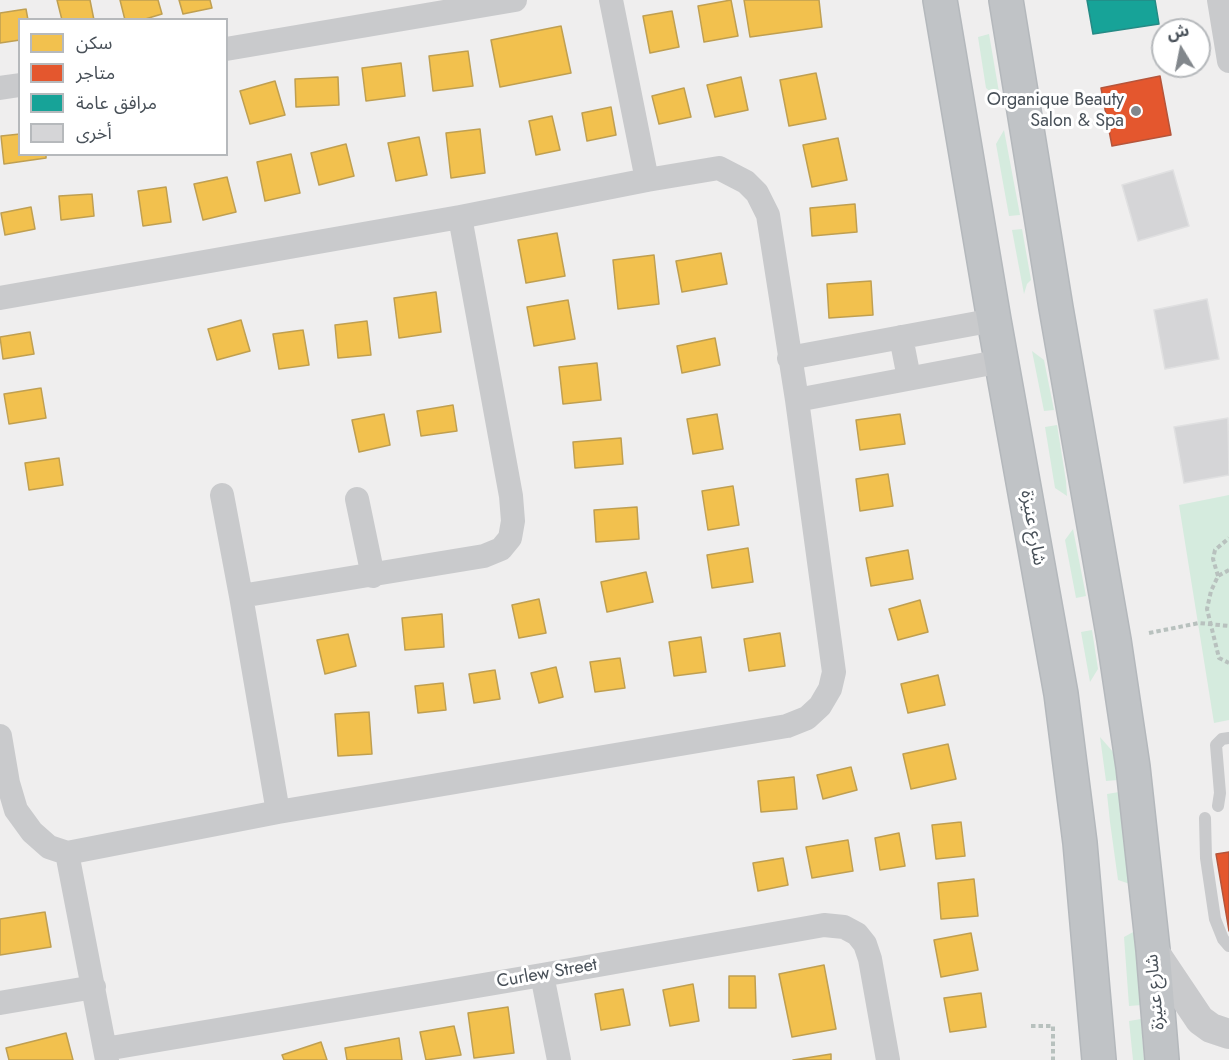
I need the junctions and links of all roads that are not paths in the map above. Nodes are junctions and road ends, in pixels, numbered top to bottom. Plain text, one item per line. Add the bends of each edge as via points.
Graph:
1 (515, 0) edge
2 (611, 0) edge
3 (940, 0) edge
4 (1006, 0) edge
5 (1219, 0) edge
6 (228, 49) edge
7 (1229, 61) edge
8 (18, 85) edge
9 (0, 88) edge
10 (647, 180) junction
11 (460, 217) junction
12 (0, 298) edge
13 (994, 320) junction
14 (901, 337) junction
15 (789, 358) junction
16 (1002, 361) junction
17 (909, 378) junction
18 (797, 400) junction
19 (222, 495) dead end
20 (357, 499) dead end
21 (373, 576) junction
22 (241, 597) junction
23 (0, 736) edge
24 (1229, 738) edge
25 (1218, 806) dead end
26 (278, 812) junction
27 (1205, 818) dead end
28 (67, 853) junction
29 (1229, 946) edge
30 (1153, 950) junction
31 (542, 975) junction
32 (94, 987) junction
33 (0, 1003) edge
34 (1229, 1034) edge
35 (106, 1055) edge
36 (559, 1060) edge
37 (888, 1060) edge
38 (1099, 1060) edge
39 (1162, 1060) edge

1 - 6 street
2 - 10 street
3 - 13 highway, شارع عنيزة
4 - 30 highway, شارع عنيزة via 1114,640
5 - 7 street
8 - 9 street
10 - 11 street
10 - 15 street via 718,168 746,182 757,193 768,215
11 - 12 street
11 - 21 street via 511,496 510,538 501,549 484,556
13 - 14 street
13 - 16 highway, شارع عنيزة
14 - 15 street
14 - 17 street
15 - 18 street
16 - 17 street
16 - 38 highway, شارع عنيزة via 1061,694 1080,843
17 - 18 street
18 - 26 street via 834,672 830,689 807,718 787,726
19 - 22 street
20 - 21 street
21 - 22 street
22 - 26 street
23 - 28 street via 16,810 40,840
24 - 25 lane via 1216,745
26 - 28 street
27 - 29 lane via 1213,909
28 - 32 street
30 - 34 street via 1200,1020
30 - 39 highway, شارع عنيزة
31 - 35 street, Curlew Street
31 - 36 street
31 - 37 street, Curlew Street via 824,925 844,927 857,934 868,951
32 - 33 street
32 - 35 street

